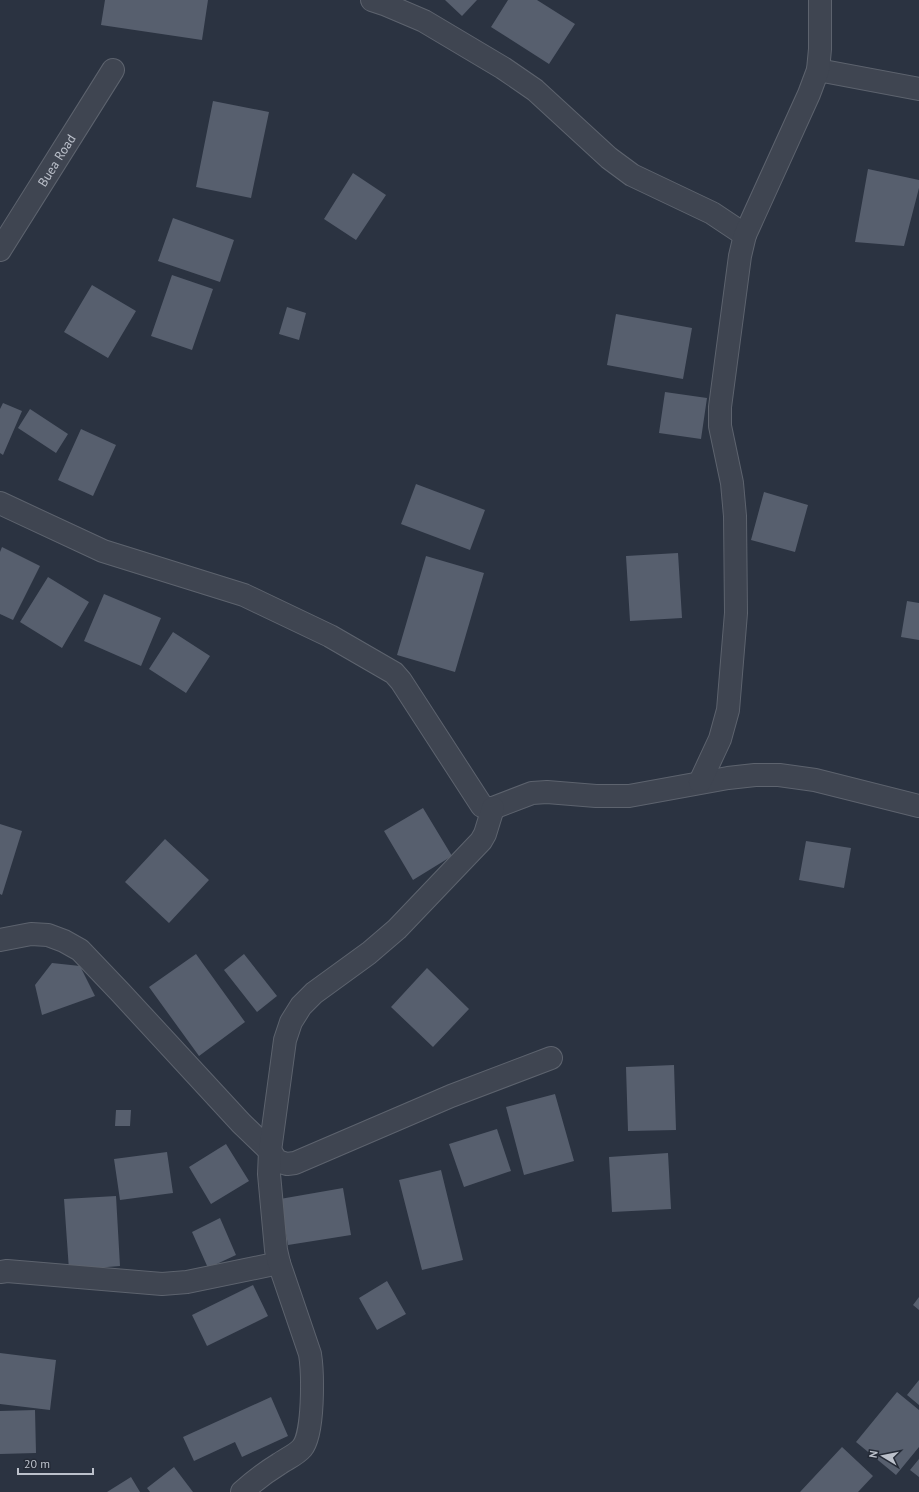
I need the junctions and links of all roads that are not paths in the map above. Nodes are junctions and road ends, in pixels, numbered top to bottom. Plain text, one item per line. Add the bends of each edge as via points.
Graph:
1 (372, 0) edge
2 (820, 0) edge
3 (113, 70) dead end
4 (818, 70) junction
5 (919, 89) edge
6 (745, 235) junction
7 (0, 250) edge
8 (0, 503) edge
9 (700, 782) junction
10 (919, 806) edge
11 (493, 808) junction
12 (0, 940) edge
13 (551, 1058) dead end
14 (270, 1151) junction
15 (279, 1264) junction
16 (0, 1272) edge
17 (242, 1492) edge

1 - 6 street via 424,21 503,68 535,90 609,158 632,175 712,213
2 - 4 street
3 - 7 street, Buea Road
4 - 5 street
4 - 6 street
6 - 9 street via 720,407 720,426 736,516 736,613 728,710 720,739
8 - 11 street via 103,552 254,599 330,636 394,673 482,806
9 - 10 street via 779,774 815,780
9 - 11 street via 629,796 532,793
11 - 14 street via 481,841 397,929 301,1006 291,1022 285,1040
12 - 14 street via 31,934 48,935 80,950
13 - 14 street via 451,1096 295,1163 277,1161
14 - 15 street via 269,1174
15 - 16 street via 187,1282 162,1284
15 - 17 street via 310,1354 312,1370 309,1429 307,1440 301,1449

